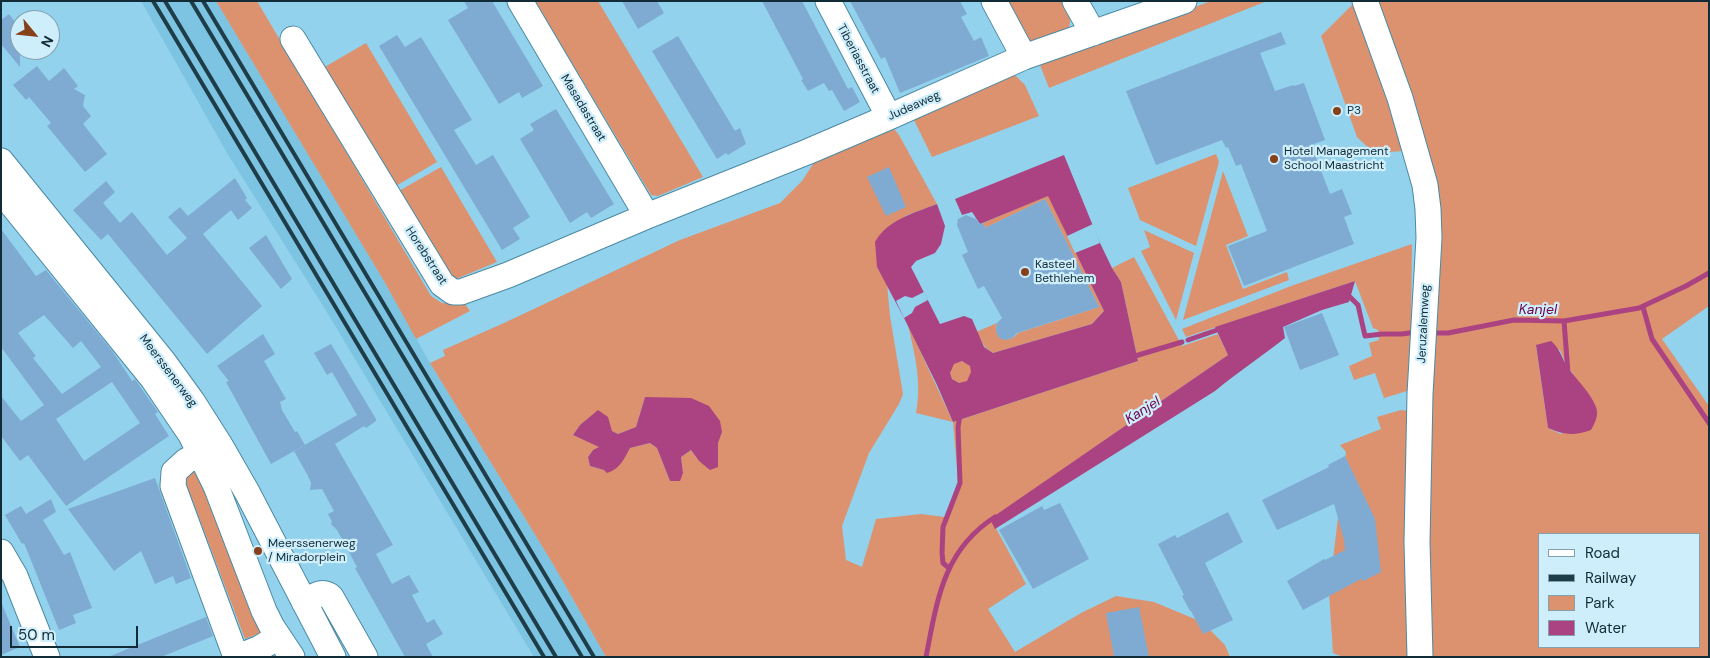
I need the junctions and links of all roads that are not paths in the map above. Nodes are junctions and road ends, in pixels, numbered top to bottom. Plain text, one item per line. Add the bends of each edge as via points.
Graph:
1 (520, 1) edge
2 (828, 1) edge
3 (994, 1) edge
4 (1075, 1) edge
5 (1184, 1) edge
6 (1366, 1) edge
7 (1093, 33) junction
8 (293, 39) dead end
9 (1024, 57) junction
10 (889, 117) junction
11 (1, 161) edge
12 (1, 191) edge
13 (647, 216) junction
14 (201, 453) junction
15 (1, 552) edge
16 (304, 602) junction
17 (285, 647) edge
18 (47, 657) edge
19 (237, 657) edge
20 (333, 657) edge
21 (365, 657) edge
22 (1420, 657) edge

1 - 13 street, Masadastraat
2 - 10 street, Tiberiasstraat
3 - 9 street
4 - 7 street
5 - 7 street, Judeaweg
6 - 22 street, Jeruzalemweg via 1400,98 1425,185 1428,209 1430,238 1420,394 1417,542
7 - 9 street, Judeaweg
8 - 13 street, Horebstraat via 442,284 453,292 468,291
9 - 10 street, Judeaweg
10 - 13 street, Judeaweg
11 - 16 street, Meerssenerweg via 192,401 242,485
12 - 14 street, Meerssenerweg via 152,379
14 - 17 street, Meerssenerweg via 264,611
14 - 19 street via 174,472 173,486
15 - 18 street via 15,576
16 - 20 street, Meerssenerweg
16 - 21 street via 320,593 332,597
17 - 19 street via 260,648

